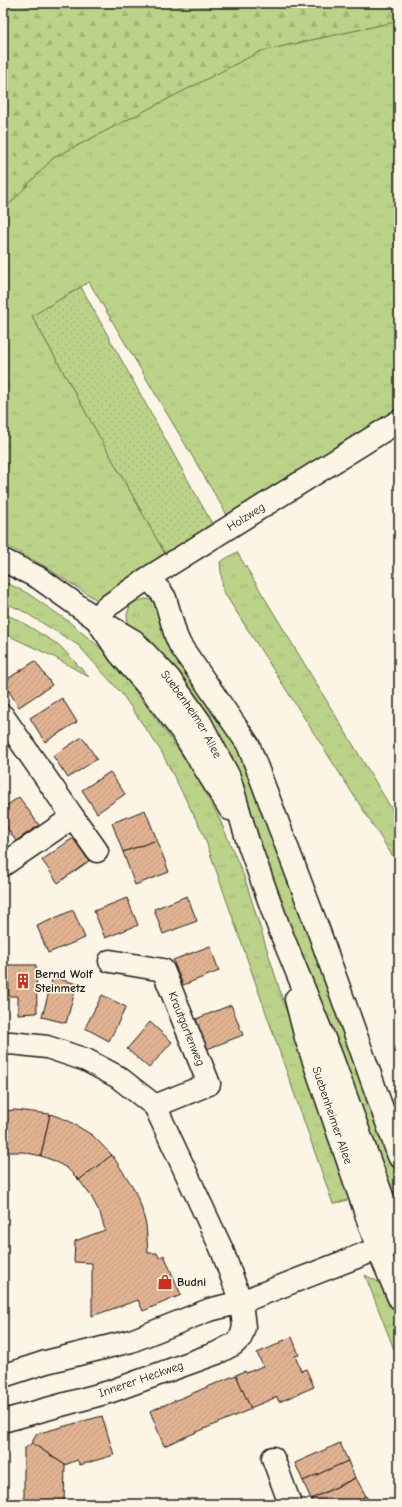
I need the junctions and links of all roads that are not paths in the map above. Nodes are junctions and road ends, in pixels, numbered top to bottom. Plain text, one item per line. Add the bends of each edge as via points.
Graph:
1 (399, 421) edge
2 (3, 560) edge
3 (148, 578) junction
4 (96, 618) junction
5 (3, 716) edge
6 (73, 817) junction
7 (97, 851) dead end
8 (3, 865) edge
9 (279, 928) junction
10 (110, 961) dead end
11 (3, 1044) edge
12 (155, 1106) junction
13 (399, 1156) edge
14 (399, 1242) edge
15 (378, 1249) junction
16 (399, 1298) edge
17 (241, 1302) junction
18 (3, 1376) edge
19 (3, 1420) edge
20 (273, 1458) dead end
21 (290, 1504) edge

1 - 3 street, Holzweg
2 - 4 street, Suebenheimer Allee via 39,578
3 - 4 street, Holzweg via 108,606
3 - 13 street via 162,592 180,645 248,744 318,929
4 - 9 street, Suebenheimer Allee via 119,653 152,691 183,733 215,783 247,839
5 - 6 street
6 - 7 street
6 - 8 street
9 - 14 street, Suebenheimer Allee via 332,1058
9 - 15 street, Suebenheimer Allee via 306,1038
10 - 12 street, Krautgartenweg via 163,970 209,1084
11 - 12 street via 47,1047 86,1060 118,1077
12 - 17 street via 222,1250
14 - 15 street
15 - 16 street, Suebenheimer Allee
15 - 17 street
17 - 18 street via 210,1310 131,1341 46,1362
17 - 19 street, Innerer Heckweg via 244,1327 241,1337 217,1353 109,1392
20 - 21 street

